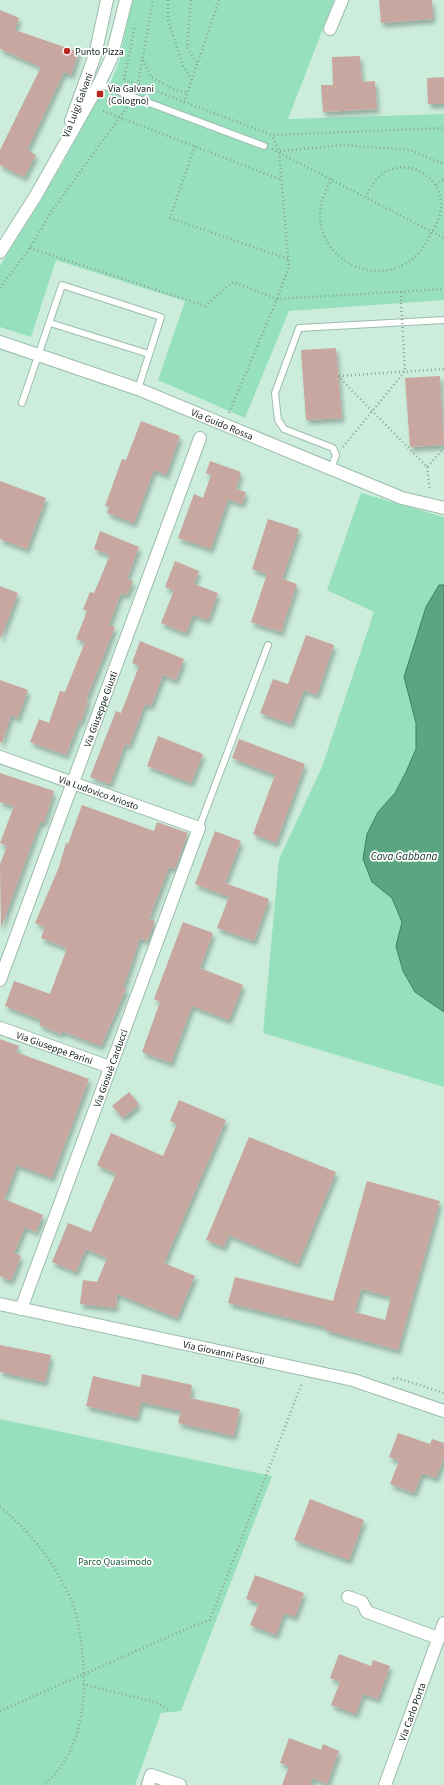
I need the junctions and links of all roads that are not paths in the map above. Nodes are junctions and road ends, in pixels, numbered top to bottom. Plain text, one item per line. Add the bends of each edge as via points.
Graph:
1 (107, 0) edge
2 (126, 0) edge
3 (342, 0) edge
4 (330, 29) dead end
5 (99, 84) junction
6 (264, 146) dead end
7 (55, 162) junction
8 (0, 252) edge
9 (444, 320) edge
10 (50, 323) junction
11 (0, 342) edge
12 (149, 354) junction
13 (39, 355) junction
14 (138, 389) junction
15 (22, 403) dead end
16 (200, 438) dead end
17 (331, 469) junction
18 (444, 508) edge
19 (268, 645) dead end
20 (0, 757) edge
21 (73, 783) junction
22 (199, 828) junction
23 (0, 980) edge
24 (0, 1028) edge
25 (110, 1067) junction
26 (0, 1304) edge
27 (21, 1309) junction
28 (444, 1411) edge
29 (348, 1597) dead end
30 (444, 1623) edge
31 (438, 1638) junction
32 (150, 1780) edge
33 (180, 1785) edge
34 (385, 1785) edge

1 - 7 street, Via Luigi Galvani via 95,55
2 - 5 street, Via Luigi Galvani via 113,52
3 - 4 street
5 - 6 lane
5 - 7 street, Via Luigi Galvani
7 - 8 street, Via Luigi Galvani
9 - 17 lane via 299,328 275,393 278,420 284,429 333,448 336,455
10 - 12 lane
10 - 12 lane via 62,285 161,318
10 - 13 lane
11 - 13 street, Via Guido Rossa
12 - 14 lane
13 - 14 street, Via Guido Rossa
13 - 15 lane
14 - 17 street, Via Guido Rossa
16 - 21 street, Via Giuseppe Giusti
17 - 18 street, Via Guido Rossa via 402,498
19 - 22 lane
20 - 21 street, Via Ludovico Ariosto
21 - 22 street, Via Ludovico Ariosto
21 - 23 street, Via Giuseppe Giusti
22 - 25 street, Via Giosuè Carducci
24 - 25 street, Via Giuseppe Parini
25 - 27 street, Via Giosuè Carducci
26 - 27 street, Via Giovanni Pascoli
27 - 28 street, Via Giovanni Pascoli via 359,1382
29 - 31 street via 362,1602 367,1612
30 - 31 street, Via Carlo Porta
31 - 34 street, Via Carlo Porta
32 - 33 street

